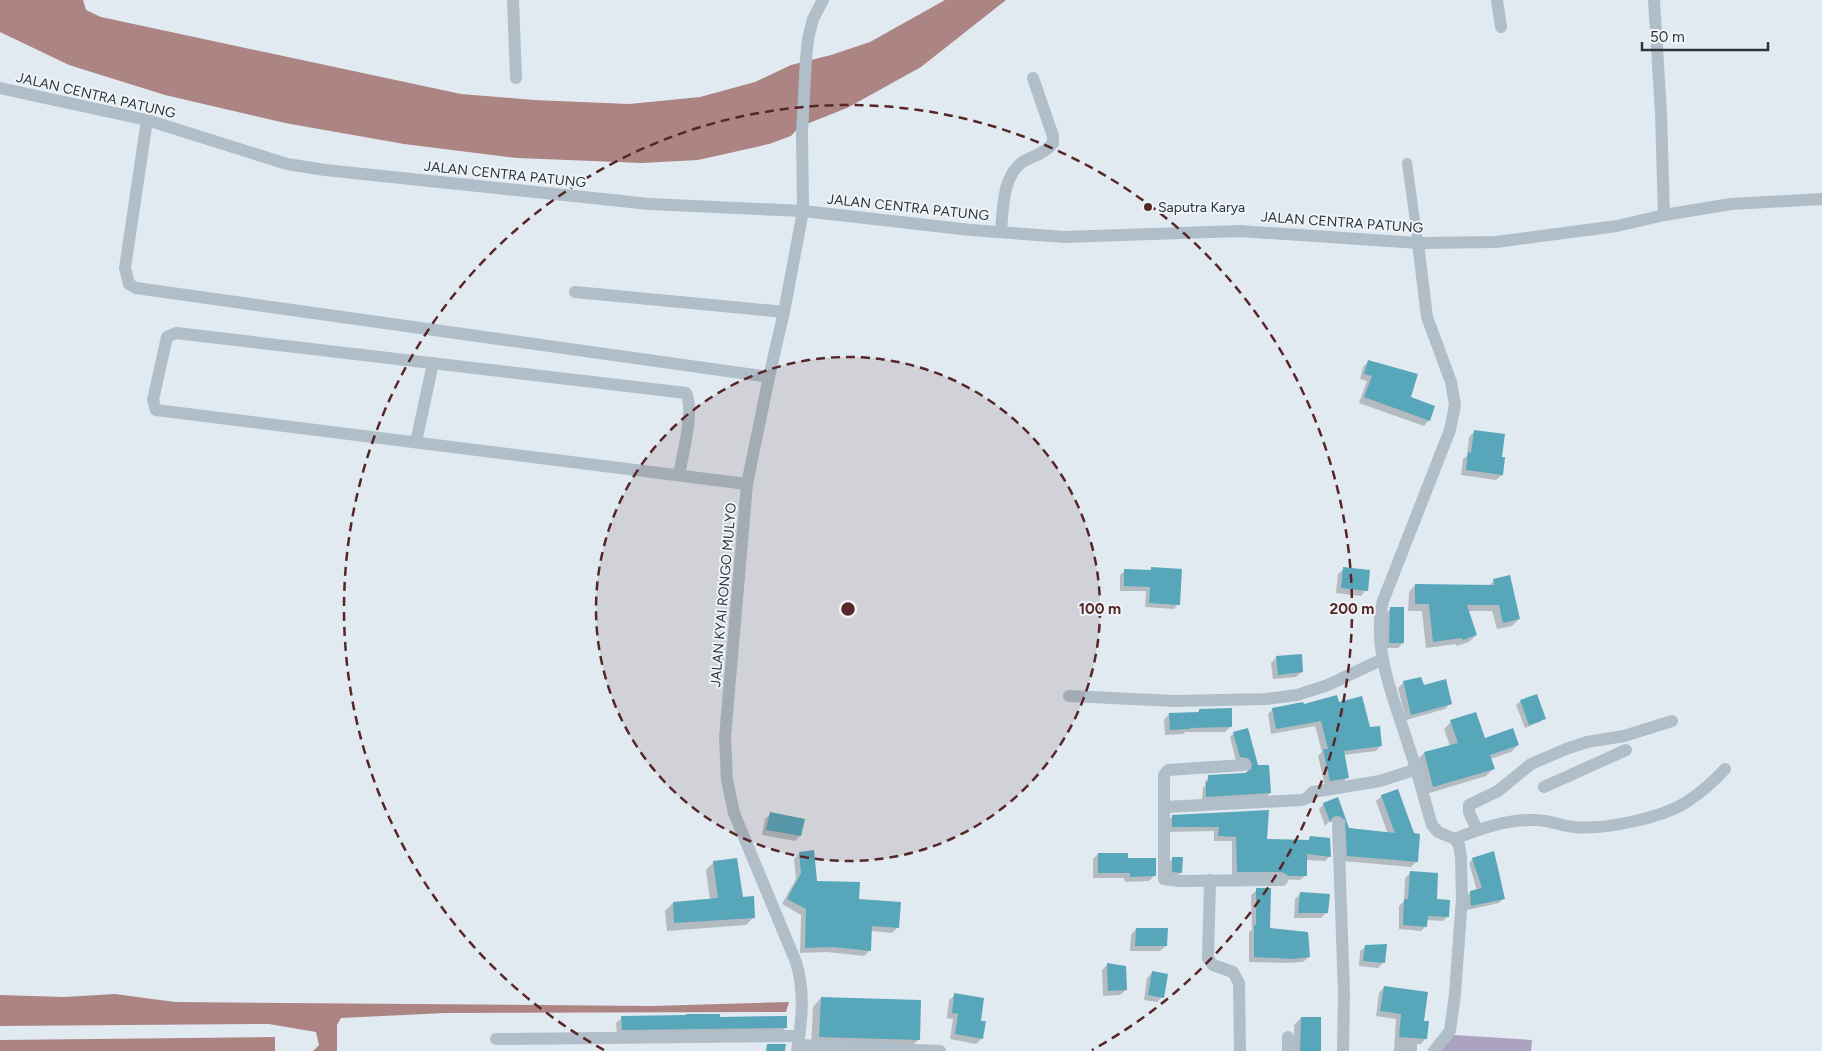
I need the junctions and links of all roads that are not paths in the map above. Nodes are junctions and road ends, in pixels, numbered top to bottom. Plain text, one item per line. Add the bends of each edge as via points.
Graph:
1 (513, 0) edge
2 (823, 0) edge
3 (1497, 0) edge
4 (1654, 0) edge
5 (1502, 27) dead end
6 (516, 78) dead end
7 (1033, 78) dead end
8 (0, 88) edge
9 (147, 120) junction
10 (1407, 163) dead end
11 (1822, 199) edge
12 (803, 211) junction
13 (1664, 215) junction
14 (1001, 232) junction
15 (1418, 243) junction
16 (575, 292) dead end
17 (784, 312) junction
18 (433, 363) junction
19 (768, 377) junction
20 (416, 442) junction
21 (679, 475) junction
22 (747, 484) junction
23 (1383, 659) junction
24 (1069, 696) dead end
25 (1672, 721) dead end
26 (1626, 750) dead end
27 (1244, 765) dead end
28 (1725, 768) dead end
29 (1416, 769) junction
30 (1544, 787) dead end
31 (1164, 807) junction
32 (1338, 824) dead end
33 (1477, 830) junction
34 (1455, 839) junction
35 (1210, 880) junction
36 (1282, 880) dead end
37 (496, 1038) dead end
38 (1288, 1038) dead end
39 (798, 1044) edge
40 (883, 1050) edge
41 (940, 1051) edge
42 (1240, 1051) edge
43 (1288, 1051) edge
44 (1343, 1051) edge
45 (1434, 1051) edge

1 - 6 street
2 - 12 street, JALAN KYAI RONGO MULYO via 813,19 806,59 802,132
3 - 5 street
4 - 13 street
7 - 14 street via 1053,143 1047,150 1016,167 1005,196
8 - 9 street, JALAN CENTRA PATUNG
9 - 12 street, JALAN CENTRA PATUNG via 287,164 325,170 650,204
9 - 19 street via 125,268 129,284 136,288
10 - 15 lane
11 - 13 street, JALAN CENTRA PATUNG via 1732,204
12 - 14 street, JALAN CENTRA PATUNG
12 - 17 street, JALAN KYAI RONGO MULYO
13 - 15 street, JALAN CENTRA PATUNG via 1617,226 1505,241
14 - 15 street, JALAN CENTRA PATUNG via 1064,237 1240,231
15 - 23 street via 1427,317 1452,382 1455,405 1450,430 1378,618
16 - 17 street
17 - 19 street, JALAN KYAI RONGO MULYO
18 - 20 street
18 - 20 street via 176,332 167,337 153,400 156,410
18 - 21 street via 686,393 690,413
19 - 22 street, JALAN KYAI RONGO MULYO
20 - 21 street
21 - 22 street
22 - 39 street, JALAN KYAI RONGO MULYO via 726,737 728,780 734,813 802,980
23 - 24 street via 1328,685 1296,695 1266,699 1182,701
23 - 29 street
25 - 33 street via 1624,736 1566,748 1531,764 1498,791 1469,805
26 - 30 street
27 - 31 street via 1168,770 1164,775
28 - 33 street via 1688,802 1611,826 1574,827 1538,820 1502,823
29 - 31 street via 1380,781 1313,792 1302,800
29 - 34 street via 1432,825 1438,832
31 - 35 street via 1164,878
32 - 44 street
33 - 34 street
34 - 45 street via 1461,858 1462,890 1455,994 1450,1031
35 - 36 street
35 - 42 street via 1208,958 1213,965 1233,972 1239,983
37 - 39 street
38 - 43 street
39 - 40 street
40 - 41 street

